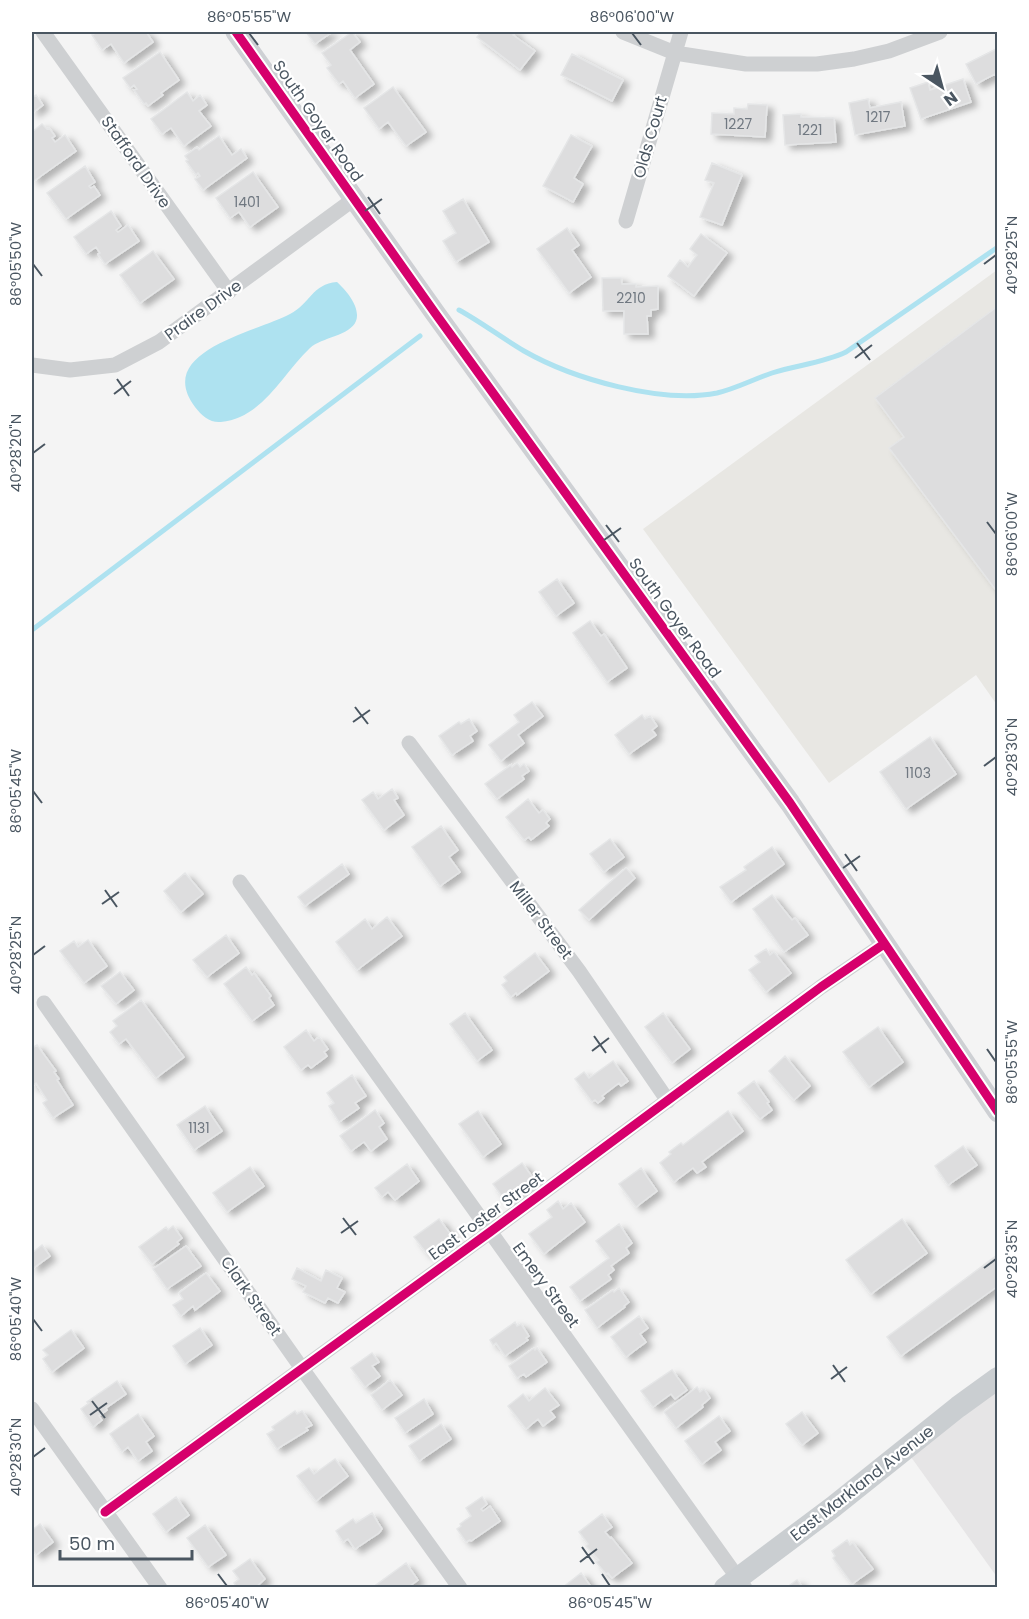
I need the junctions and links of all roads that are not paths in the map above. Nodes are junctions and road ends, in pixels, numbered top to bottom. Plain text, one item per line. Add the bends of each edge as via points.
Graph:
1 (43, 32) edge
2 (236, 32) edge
3 (623, 32) edge
4 (681, 32) edge
5 (940, 32) edge
6 (675, 53) junction
7 (354, 199) junction
8 (626, 220) dead end
9 (229, 292) junction
10 (32, 365) edge
11 (409, 743) dead end
12 (240, 882) dead end
13 (884, 944) junction
14 (44, 1003) dead end
15 (668, 1101) junction
16 (998, 1112) edge
17 (490, 1232) junction
18 (303, 1370) junction
19 (998, 1378) edge
20 (32, 1409) edge
21 (105, 1512) junction
22 (736, 1584) edge
23 (160, 1587) edge
24 (460, 1587) edge

1 - 9 street, Stafford Drive
2 - 7 street, South Goyer Road
3 - 6 street
4 - 6 street, Olds Court
5 - 6 street via 889,51 817,64 746,64
6 - 8 street, Olds Court
7 - 9 street, Praire Drive
7 - 13 street, South Goyer Road via 790,803
9 - 10 street, Praire Drive via 159,342 115,365 70,370
11 - 15 street, Miller Street via 579,971
12 - 17 street, Emery Street
13 - 15 street, East Foster Street
13 - 16 street, South Goyer Road
14 - 18 street, Clark Street
15 - 17 street, East Foster Street
17 - 18 street, East Foster Street
17 - 22 street, Emery Street
18 - 21 street, East Foster Street
18 - 24 street, Clark Street
19 - 22 main road, East Markland Avenue
20 - 21 street
21 - 23 street

